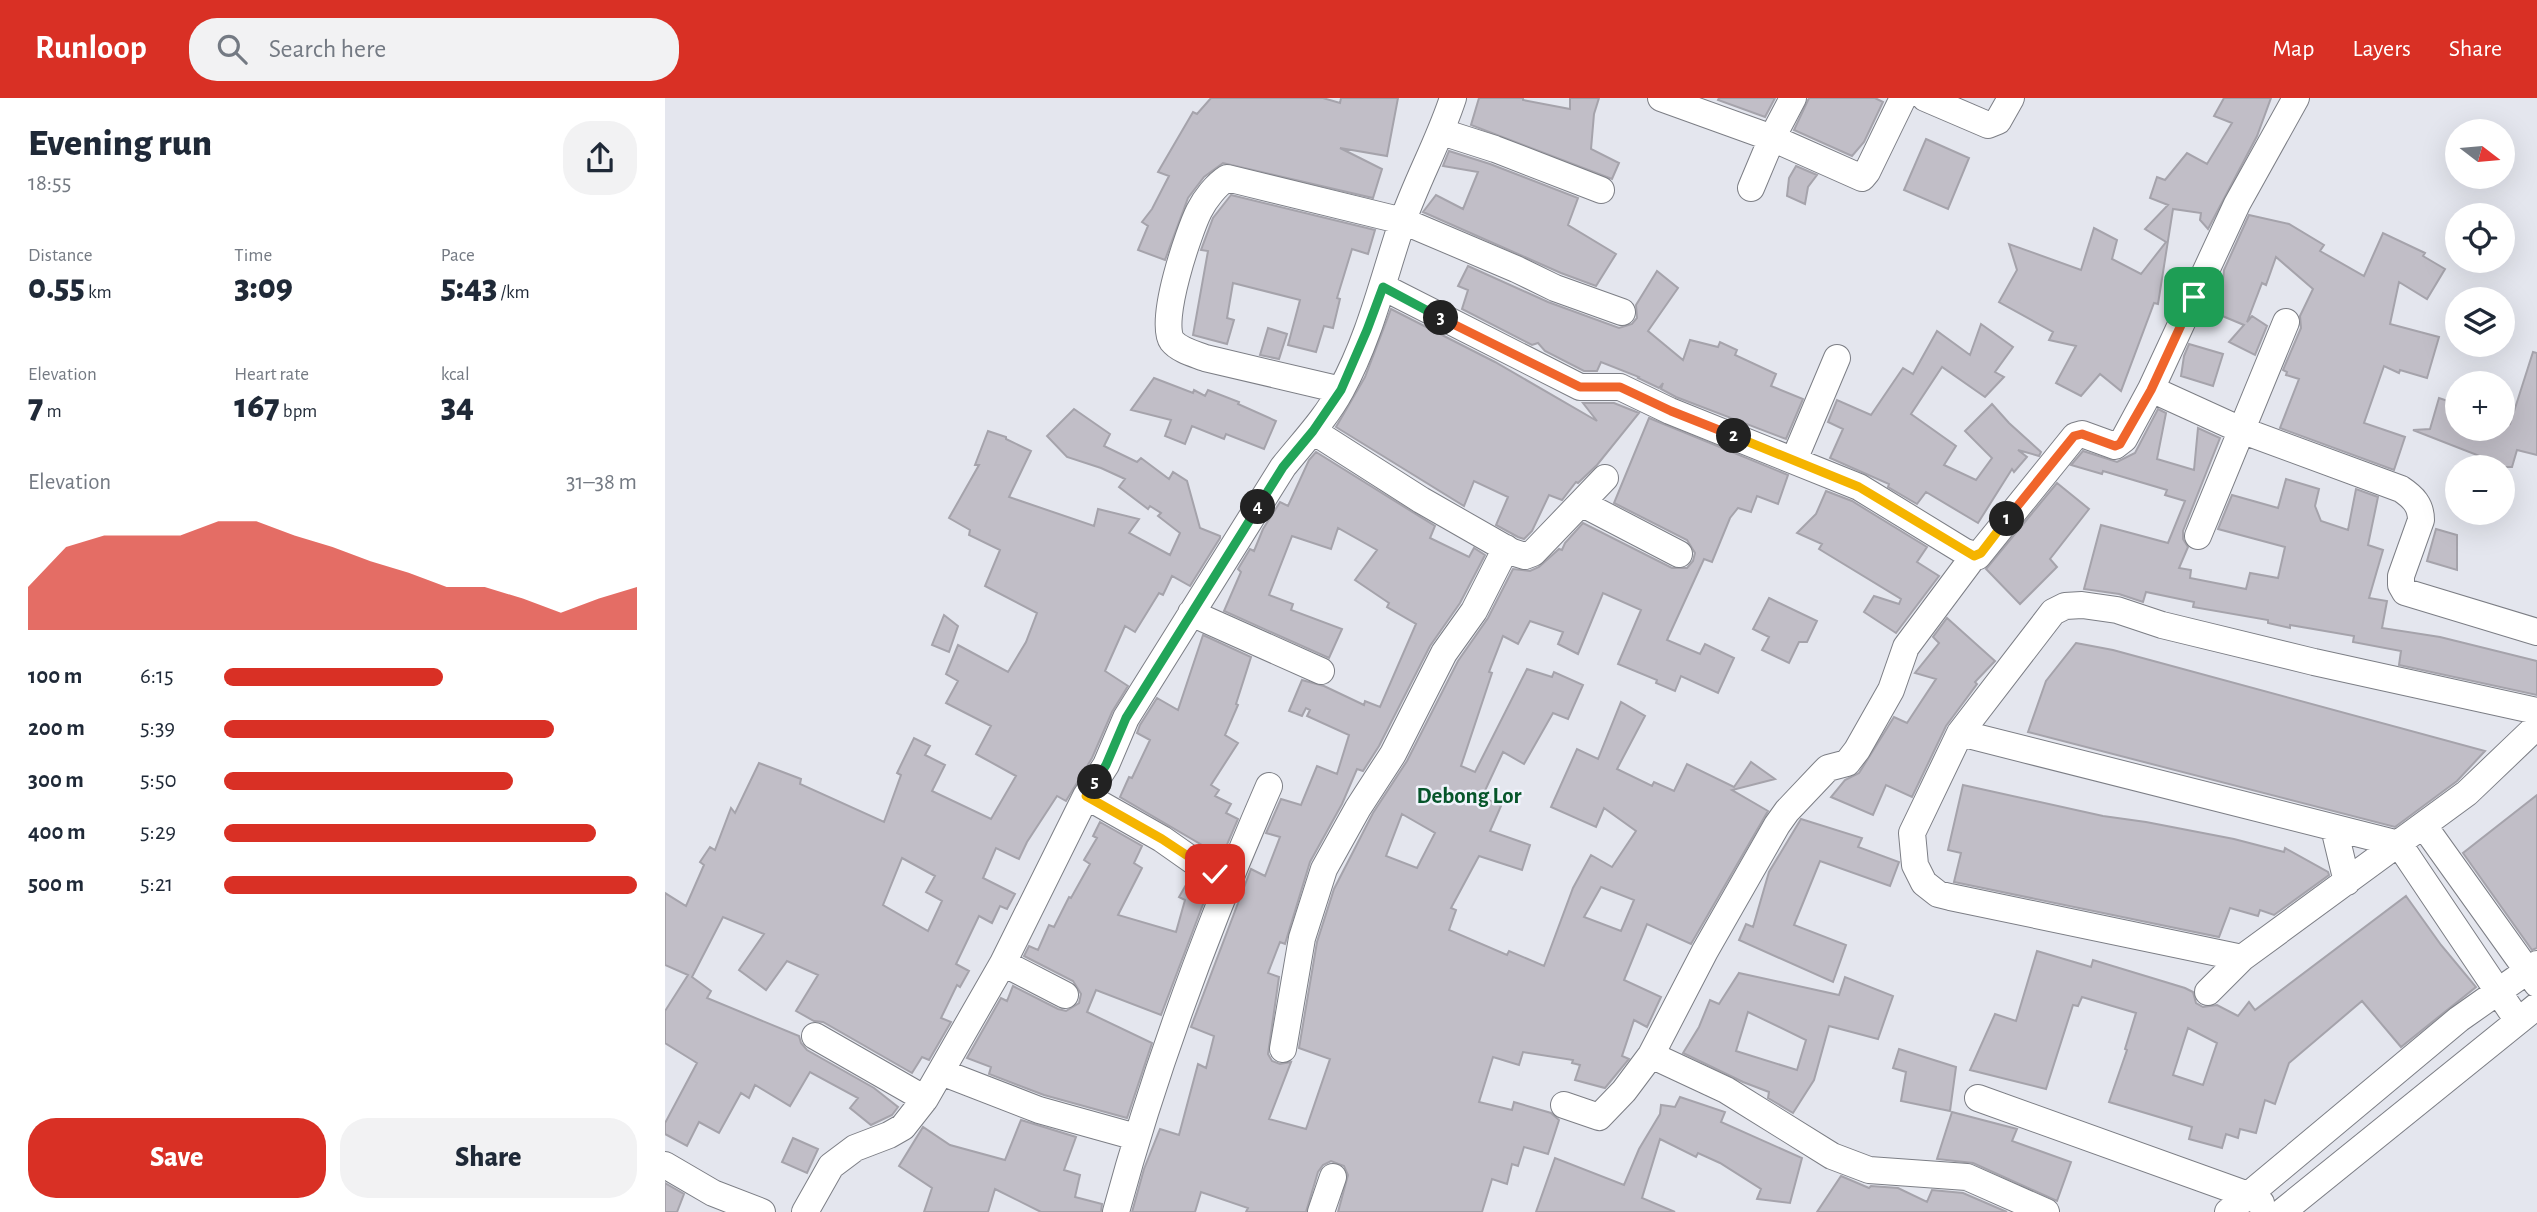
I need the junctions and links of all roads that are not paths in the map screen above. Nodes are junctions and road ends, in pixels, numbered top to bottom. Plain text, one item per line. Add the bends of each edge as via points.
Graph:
1 (1453, 98) edge
2 (1661, 98) edge
3 (1793, 98) edge
4 (1903, 98) edge
5 (1925, 98) edge
6 (2011, 98) edge
7 (2296, 98) edge
8 (1442, 132) junction
9 (1772, 138) junction
10 (1751, 188) dead end
11 (1601, 190) dead end
12 (1403, 221) junction
13 (1383, 287) junction
14 (1622, 312) dead end
15 (2285, 322) dead end
16 (1837, 358) dead end
17 (1341, 390) junction
18 (2151, 390) junction
19 (2241, 430) junction
20 (1313, 431) junction
21 (1794, 460) junction
22 (1605, 478) dead end
23 (1581, 503) junction
24 (2198, 536) dead end
25 (1506, 548) junction
26 (1679, 554) dead end
27 (1974, 556) junction
28 (1191, 613) junction
29 (2537, 632) edge
30 (1321, 671) dead end
31 (2537, 711) edge
32 (2537, 724) edge
33 (1960, 733) junction
34 (1269, 786) dead end
35 (1086, 796) junction
36 (2424, 826) junction
37 (2334, 828) junction
38 (2399, 844) junction
39 (2347, 882) junction
40 (1226, 884) junction
41 (2242, 958) junction
42 (1003, 963) junction
43 (2534, 973) edge
44 (2498, 990) junction
45 (2209, 992) dead end
46 (1065, 995) dead end
47 (2527, 1014) edge
48 (815, 1036) dead end
49 (1283, 1049) dead end
50 (1651, 1055) junction
51 (941, 1072) junction
52 (1978, 1098) dead end
53 (925, 1099) junction
54 (1564, 1105) dead end
55 (1136, 1137) junction
56 (665, 1165) edge
57 (1333, 1177) dead end
58 (2238, 1204) edge
59 (762, 1212) edge
60 (805, 1212) edge
61 (1116, 1212) edge
62 (1321, 1212) edge
63 (2046, 1212) edge
64 (2280, 1212) edge

1 - 8 street
2 - 9 street
3 - 9 street
4 - 9 street via 1862,178
5 - 6 street via 1989,125 1998,121
7 - 18 street via 2237,204
8 - 11 street
8 - 12 street
9 - 10 street
12 - 13 street
12 - 14 street via 1555,288
12 - 17 street via 1227,178 1199,210 1175,278 1168,331 1172,341 1205,358
13 - 17 street
13 - 21 street via 1580,387 1620,387
15 - 19 street
16 - 21 street
17 - 20 street
18 - 19 street
18 - 27 street via 2120,444 2082,434 2069,440 1981,553
19 - 24 street
19 - 29 street via 2413,496 2421,520 2401,576 2405,592
20 - 25 street
20 - 28 street via 1283,467
21 - 27 street via 1879,497
22 - 23 street
23 - 25 street via 1533,553 1525,556
23 - 26 street
25 - 49 street via 1324,869 1302,937
27 - 50 street via 1906,647 1891,690 1857,750 1847,763 1823,772 1777,825
28 - 30 street
28 - 35 street via 1126,718 1106,765
31 - 33 street via 2082,605 2053,612
32 - 36 street via 2467,793
33 - 37 street
33 - 41 street via 1912,833 1915,865 1924,883 1950,897
34 - 40 street
35 - 40 street via 1162,839
35 - 42 street
36 - 38 street
36 - 43 street
37 - 38 street
37 - 39 street
38 - 39 street
38 - 44 street
39 - 41 street
40 - 55 street
41 - 45 street
42 - 46 street
42 - 51 street
43 - 44 street
44 - 47 street
44 - 58 street
47 - 64 street
48 - 53 street
50 - 54 street via 1599,1117
50 - 63 street via 1726,1090 1832,1156 1869,1170 1967,1177
51 - 53 street
51 - 55 street via 1039,1110
52 - 58 street
53 - 60 street via 903,1127 855,1148 831,1166
55 - 61 street
56 - 59 street via 713,1193
57 - 62 street
58 - 64 street

